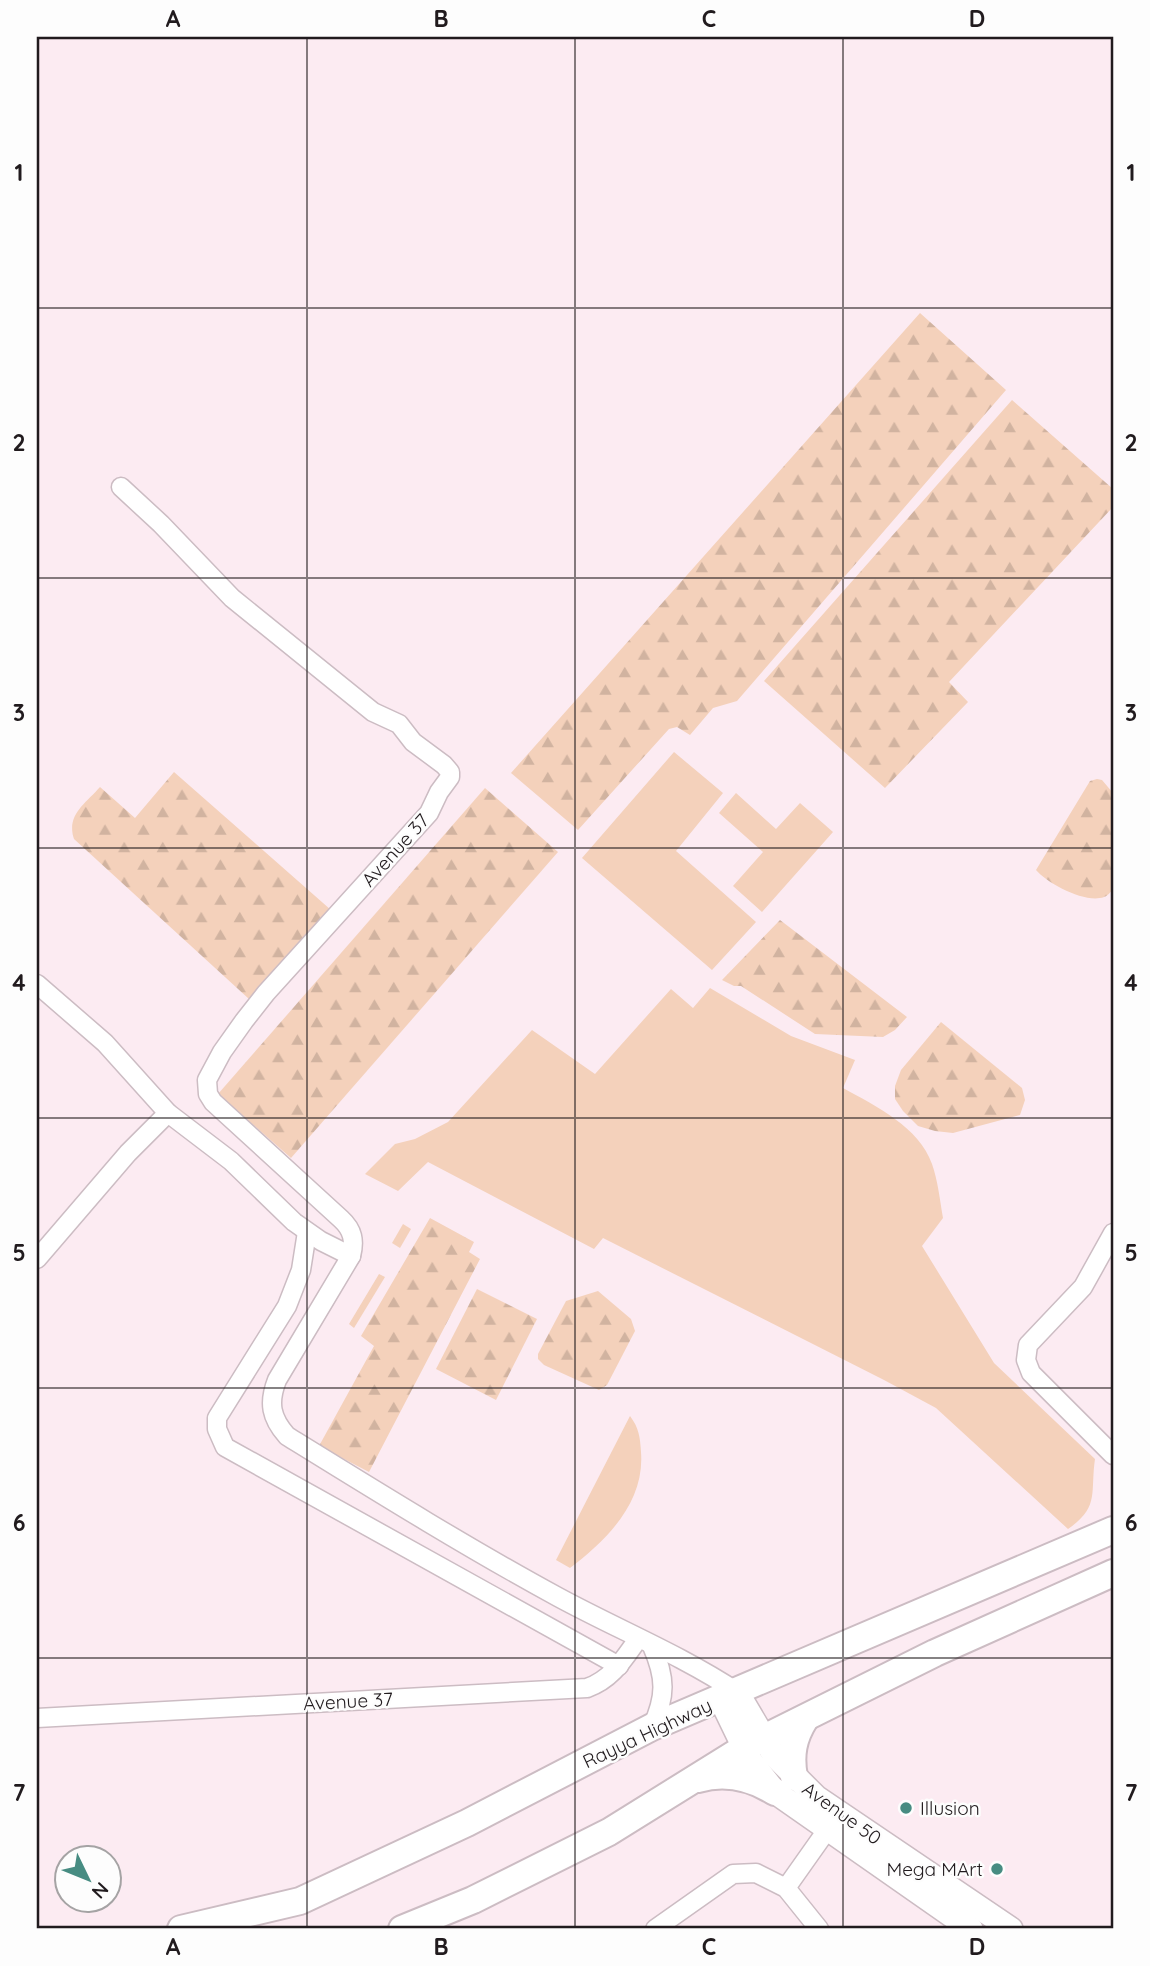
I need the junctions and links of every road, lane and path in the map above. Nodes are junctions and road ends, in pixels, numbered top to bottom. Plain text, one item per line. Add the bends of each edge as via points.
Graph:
1 (121, 487) dead end
2 (37, 984) edge
3 (168, 1113) junction
4 (307, 1232) junction
5 (1113, 1233) edge
6 (351, 1256) junction
7 (37, 1259) edge
8 (1113, 1455) edge
9 (1112, 1529) edge
10 (1113, 1573) edge
11 (645, 1643) junction
12 (619, 1666) junction
13 (728, 1695) junction
14 (37, 1718) edge
15 (805, 1719) junction
16 (652, 1727) junction
17 (753, 1744) junction
18 (784, 1784) junction
19 (681, 1787) junction
20 (827, 1830) junction
21 (786, 1888) junction
22 (965, 1922) edge
23 (181, 1929) edge
24 (402, 1929) edge
25 (654, 1929) edge
26 (819, 1929) edge
27 (1011, 1929) edge

1 - 6 street, Avenue 37 via 232,598 373,712 399,724 450,772 429,813 244,1021 206,1085 213,1102 347,1224 353,1240
2 - 3 street via 105,1043
3 - 4 street via 223,1155
3 - 7 street
4 - 6 street
4 - 12 street via 301,1270 287,1306 217,1418 219,1439 225,1447
5 - 8 street via 1083,1287 1033,1339 1026,1360 1031,1373
6 - 11 street via 277,1380 271,1410 277,1424 288,1436 381,1493
9 - 13 main road, Rayya Highway
10 - 15 main road via 935,1653
11 - 12 street, Avenue 37
11 - 13 street via 696,1667
11 - 16 street via 661,1665 663,1686
12 - 14 street, Avenue 37 via 602,1683 573,1690
13 - 16 main road, Rayya Highway
13 - 17 street, Avenue 50
15 - 17 main road
15 - 18 main road via 794,1741
16 - 23 main road, Rayya Highway via 467,1824 300,1901
17 - 18 street, Avenue 50
17 - 19 main road
18 - 19 main road via 707,1776
18 - 20 street, Avenue 50
18 - 22 street, Avenue 50 via 816,1797
19 - 24 main road via 609,1832 474,1900
20 - 21 street
20 - 22 street, Avenue 50
21 - 25 street via 756,1873 733,1874
21 - 26 street
22 - 27 street, Avenue 50

